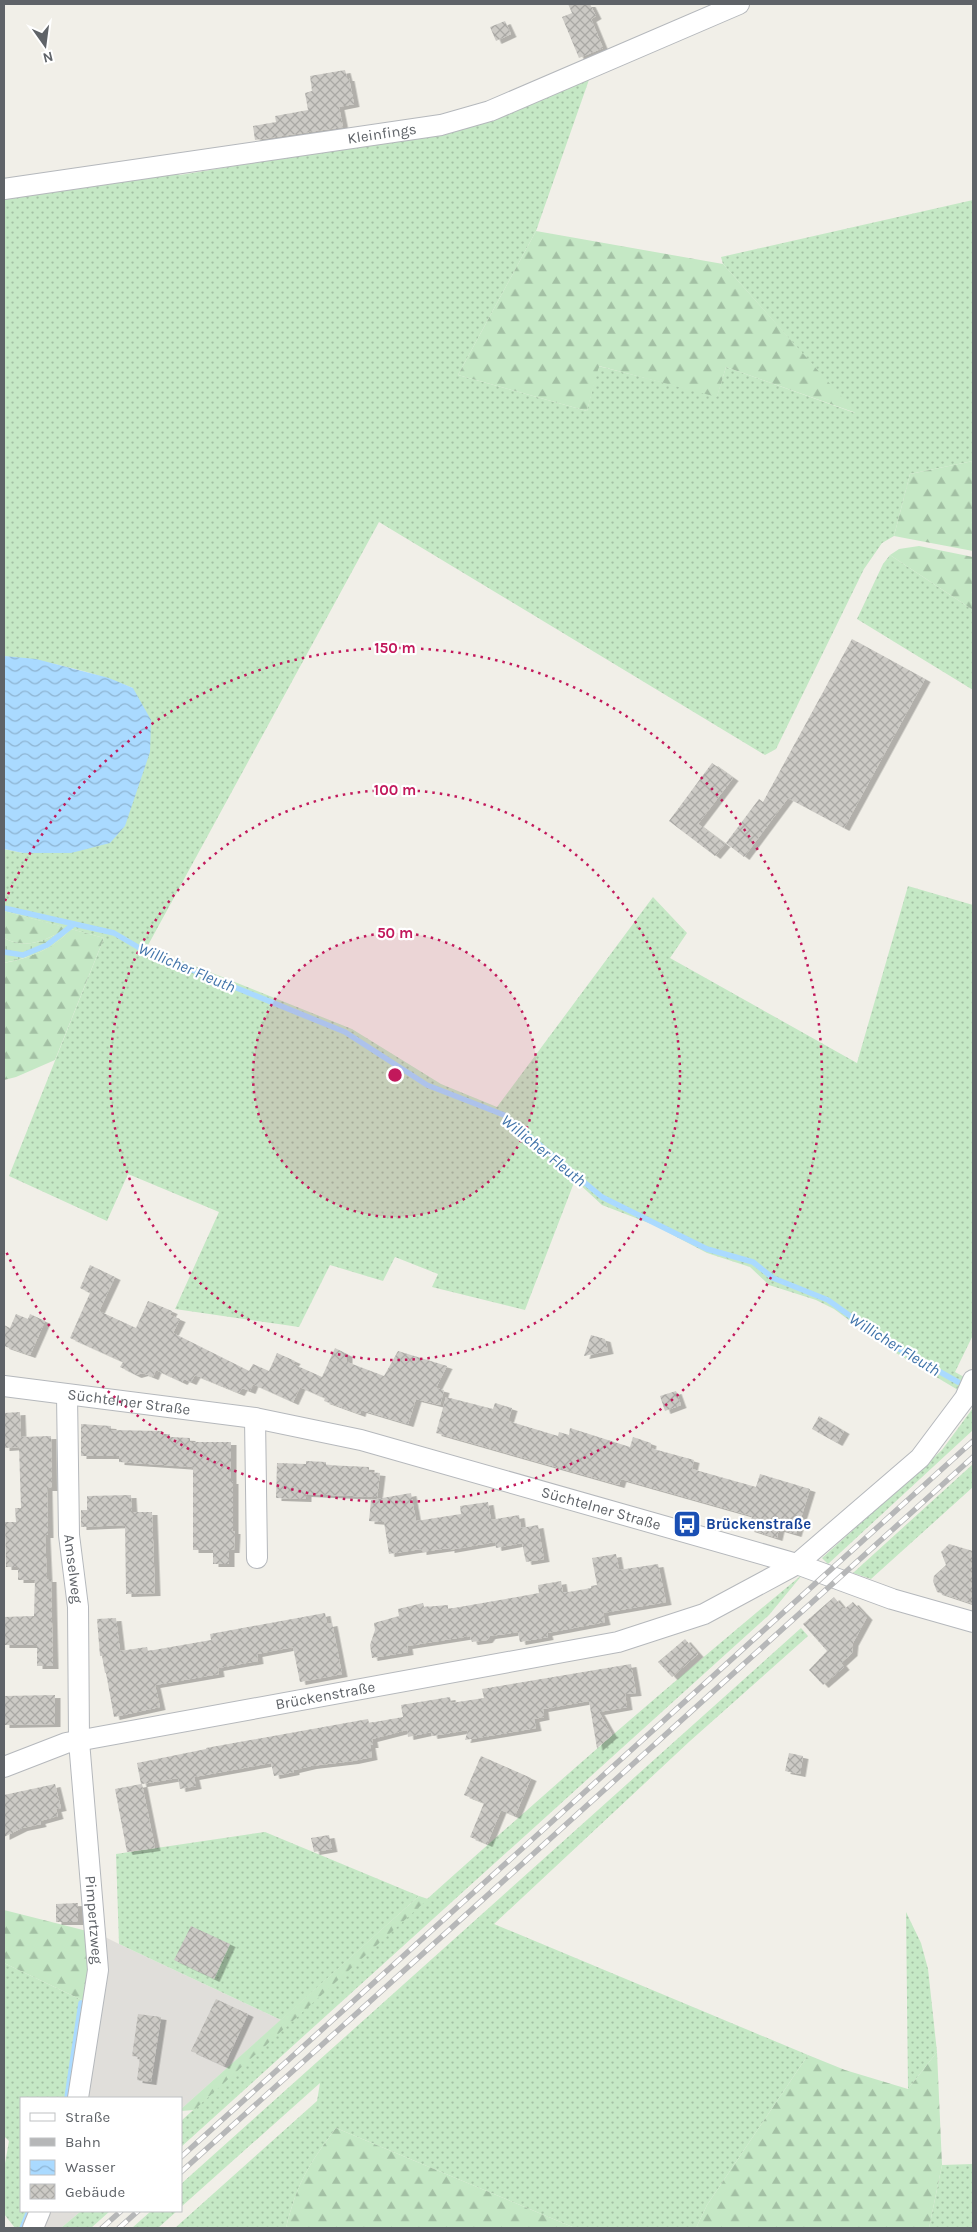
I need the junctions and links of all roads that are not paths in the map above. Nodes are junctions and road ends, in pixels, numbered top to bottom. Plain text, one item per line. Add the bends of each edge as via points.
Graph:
1 (739, 4) edge
2 (4, 189) edge
3 (973, 1380) edge
4 (4, 1386) edge
5 (67, 1395) junction
6 (255, 1418) junction
7 (258, 1558) dead end
8 (797, 1564) junction
9 (973, 1622) edge
10 (79, 1741) junction
11 (4, 1767) edge
12 (78, 2097) edge
13 (40, 2212) edge
14 (33, 2228) edge

1 - 2 street, Kleinfings via 490,111 441,125
3 - 8 street, Brückenstraße via 964,1398 920,1458
4 - 5 street, Süchtelner Straße
5 - 6 street, Süchtelner Straße
5 - 10 street, Amselweg via 69,1536 78,1607
6 - 7 street
6 - 8 street, Süchtelner Straße via 361,1440
8 - 9 street, Süchtelner Straße via 892,1599
8 - 10 street, Brückenstraße via 704,1614 618,1642
10 - 11 street, Brückenstraße
10 - 12 street, Pimpertzweg via 98,1970
13 - 14 street

